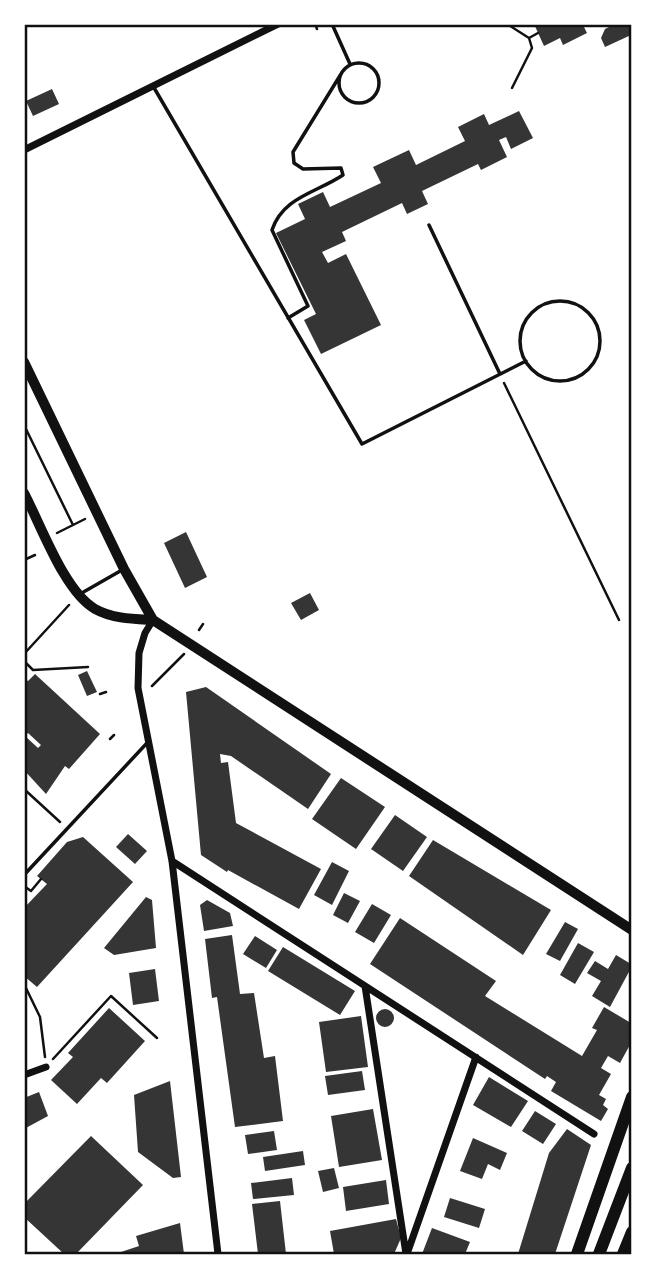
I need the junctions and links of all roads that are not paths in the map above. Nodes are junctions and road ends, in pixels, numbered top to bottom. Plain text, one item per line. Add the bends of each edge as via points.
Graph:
1 (278, 24) edge
2 (332, 24) edge
3 (350, 64) junction
4 (341, 74) junction
5 (153, 86) junction
6 (24, 150) edge
7 (429, 225) dead end
8 (288, 318) junction
9 (526, 361) junction
10 (24, 362) edge
11 (500, 374) junction
12 (24, 493) edge
13 (124, 569) junction
14 (78, 595) junction
15 (153, 620) junction
16 (149, 741) junction
17 (172, 861) junction
18 (24, 875) edge
19 (632, 930) edge
20 (366, 986) junction
21 (475, 1057) junction
22 (46, 1067) road end
23 (24, 1075) edge
24 (632, 1097) edge
25 (594, 1134) dead end
26 (632, 1168) edge
27 (632, 1232) edge
28 (218, 1255) edge
29 (406, 1255) edge
30 (577, 1255) edge
31 (600, 1255) edge
32 (623, 1255) edge

1 - 5 street
2 - 3 lane
3 - 4 lane
3 - 4 lane via 363,62 374,69 379,87 372,98 360,103 347,99 340,88
4 - 8 lane via 293,152 295,163 303,169 341,168 343,176 286,205 272,230 308,306
5 - 6 street
5 - 8 lane
7 - 11 lane
8 - 11 lane via 362,444
9 - 9 lane via 553,381 579,376 589,368 600,345 593,319 584,310 560,301 535,310 521,332
9 - 11 lane
10 - 13 street
12 - 14 street
13 - 14 lane
13 - 15 street
14 - 15 street via 95,609 122,618
15 - 16 street via 139,653 138,688
15 - 19 street
16 - 17 street
16 - 18 lane
17 - 20 street
17 - 28 street
20 - 21 street
20 - 29 street
21 - 25 street
21 - 29 street
22 - 23 street
24 - 30 main road
26 - 31 main road
27 - 32 main road

